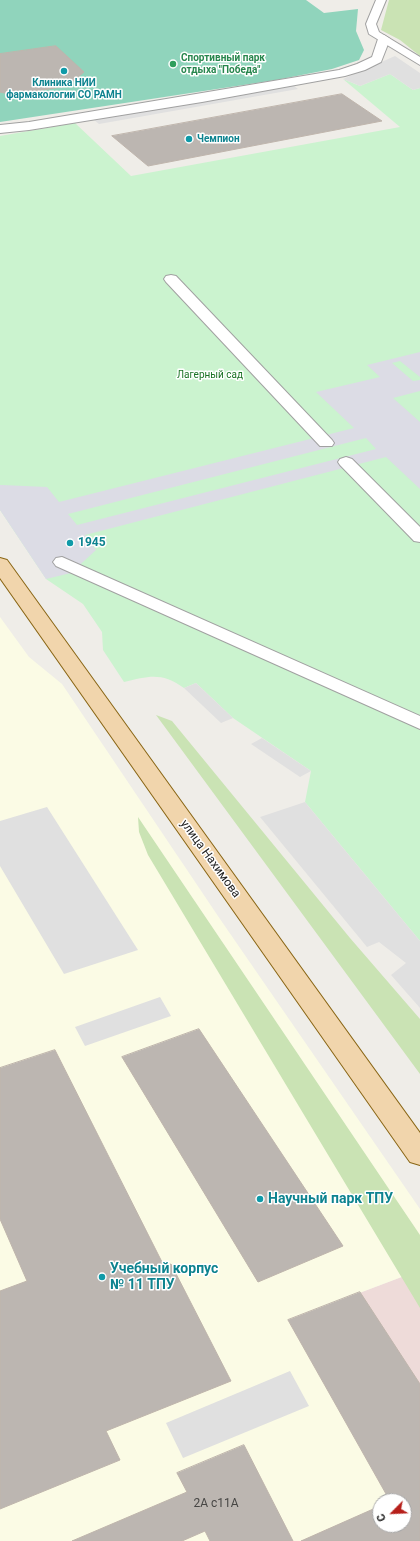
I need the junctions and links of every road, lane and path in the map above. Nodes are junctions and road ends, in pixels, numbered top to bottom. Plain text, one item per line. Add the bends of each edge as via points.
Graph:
1 (381, 0) edge
2 (384, 39) junction
3 (420, 62) edge
4 (0, 129) edge
5 (171, 280) dead end
6 (326, 443) dead end
7 (346, 462) dead end
8 (420, 537) edge
9 (62, 562) dead end
10 (0, 564) edge
11 (420, 723) edge
12 (420, 1154) edge

1 - 2 street via 371,24 374,34
2 - 3 street
2 - 4 street via 377,59 341,73 178,102
5 - 6 street
7 - 8 street
9 - 11 street
10 - 12 main road, улица Нахимова

